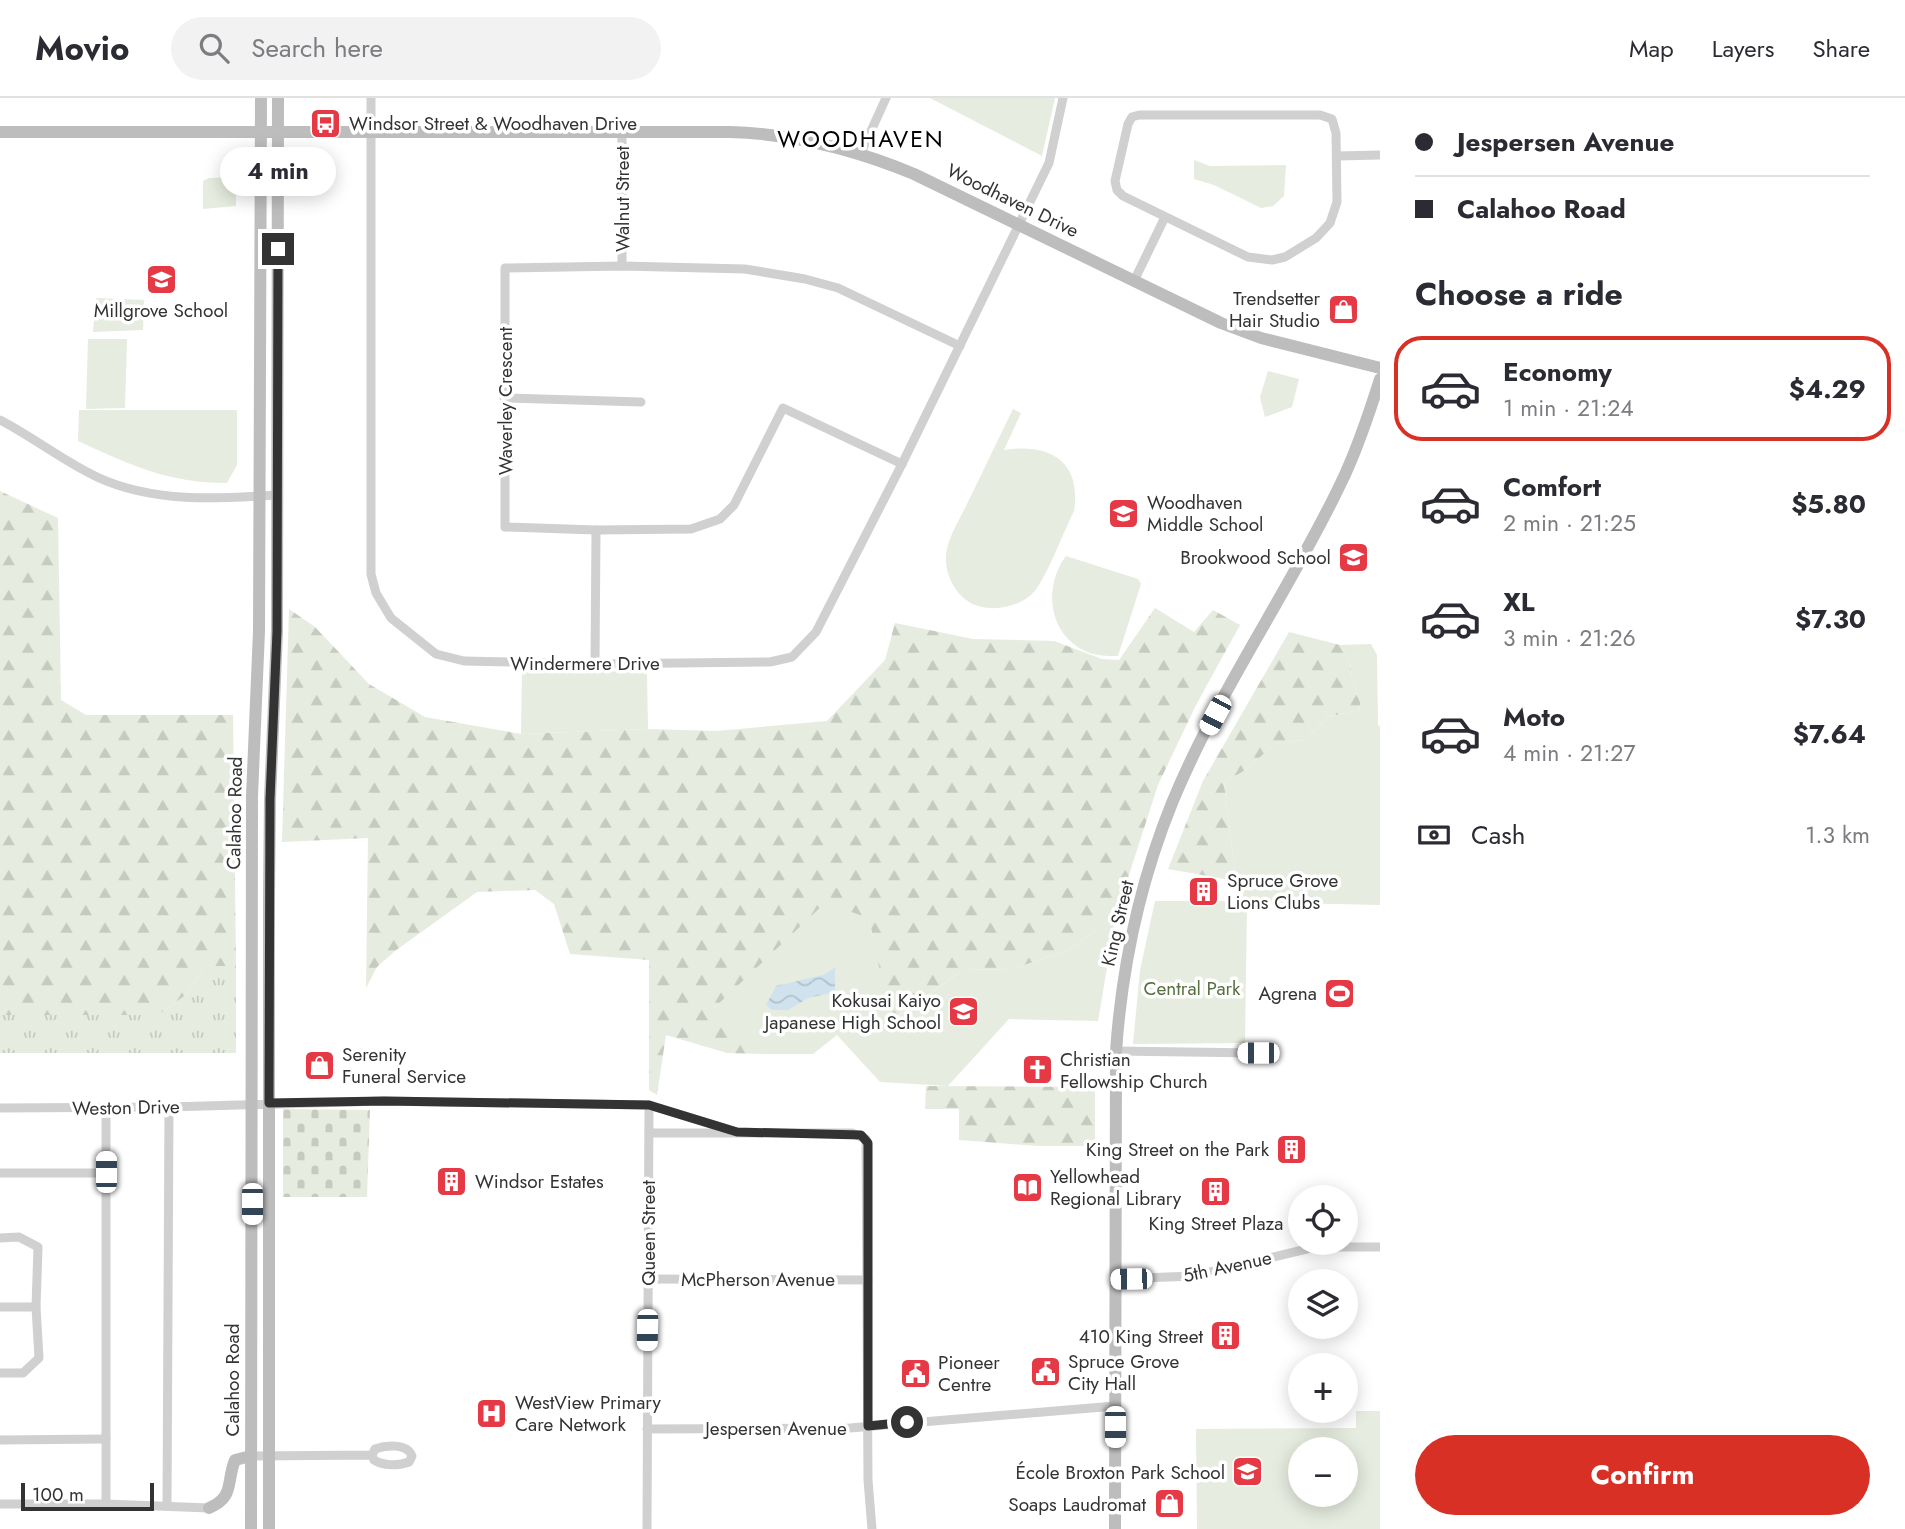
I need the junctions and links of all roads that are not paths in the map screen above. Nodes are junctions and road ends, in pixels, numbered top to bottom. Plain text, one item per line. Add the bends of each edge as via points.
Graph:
1 (261, 98) edge
2 (278, 98) edge
3 (371, 98) edge
4 (886, 98) edge
5 (1063, 98) edge
6 (0, 132) edge
7 (371, 132) junction
8 (622, 132) junction
9 (261, 133) junction
10 (278, 133) junction
11 (861, 153) junction
12 (1380, 155) edge
13 (1336, 156) junction
14 (1165, 217) junction
15 (1019, 224) junction
16 (622, 266) junction
17 (1134, 281) junction
18 (960, 346) junction
19 (1380, 368) edge
20 (1380, 379) edge
21 (504, 398) junction
22 (641, 402) dead end
23 (0, 420) edge
24 (902, 464) junction
25 (277, 495) junction
26 (260, 496) junction
27 (596, 530) junction
28 (595, 664) junction
29 (1116, 1051) junction
30 (1258, 1053) dead end
31 (269, 1103) junction
32 (252, 1104) junction
33 (649, 1105) junction
34 (169, 1107) junction
35 (0, 1108) edge
36 (106, 1108) junction
37 (737, 1132) junction
38 (649, 1133) junction
39 (106, 1172) junction
40 (0, 1173) edge
41 (0, 1238) edge
42 (1380, 1247) edge
43 (648, 1279) junction
44 (1115, 1279) junction
45 (868, 1280) junction
46 (0, 1307) edge
47 (36, 1307) junction
48 (0, 1373) edge
49 (1115, 1406) junction
50 (868, 1426) junction
51 (647, 1429) junction
52 (106, 1439) junction
53 (0, 1440) edge
54 (269, 1455) junction
55 (372, 1455) dead end
56 (251, 1456) junction
57 (0, 1504) edge
58 (106, 1504) junction
59 (167, 1506) junction
60 (209, 1508) joint
61 (272, 1528) edge
62 (251, 1529) edge
63 (647, 1529) edge
64 (872, 1529) edge
65 (1115, 1529) edge

1 - 9 main road, Calahoo Road
2 - 10 main road, Calahoo Road
3 - 7 street, Windermere Drive
4 - 11 street
5 - 15 street, Windermere Drive via 1049,163
6 - 9 main road, Woodhaven Drive
7 - 8 main road, Woodhaven Drive
7 - 10 main road, Woodhaven Drive
7 - 28 street, Windermere Drive via 371,574 376,593 391,618 436,654 464,661
8 - 11 main road, Woodhaven Drive via 753,133
8 - 16 street, Walnut Street
9 - 10 main road, Woodhaven Drive
9 - 26 main road, Calahoo Road
10 - 25 main road, Calahoo Road
11 - 15 main road, Woodhaven Drive
12 - 13 street
13 - 14 street via 1336,202 1330,223 1316,238 1285,257 1248,257
13 - 14 street via 1335,125 1325,116 1132,117 1115,185 1123,196
14 - 17 street
15 - 17 main road, Woodhaven Drive
15 - 18 street, Windermere Drive
16 - 18 street, Waverley Crescent via 746,269 805,279 838,288
16 - 21 street, Waverley Crescent via 505,268
17 - 19 main road, Woodhaven Drive via 1241,331
18 - 24 street, Windermere Drive
20 - 29 main road, King Street via 1341,482 1173,802 1131,937
21 - 22 street
21 - 27 street, Waverley Crescent via 505,527
23 - 26 street via 73,464 126,488 170,496
24 - 27 street, Waverley Crescent via 783,408 734,505 720,519 691,529
24 - 28 street, Windermere Drive via 816,632 792,657 769,662
25 - 26 street
25 - 31 main road, Calahoo Road
26 - 32 main road, Calahoo Road via 260,631 252,796
27 - 28 street
29 - 30 street
29 - 44 main road, King Street
31 - 32 street, Weston Drive
31 - 33 street, Weston Drive
31 - 54 main road, Calahoo Road
32 - 34 street, Weston Drive
32 - 56 main road, Calahoo Road
33 - 37 street, Weston Drive
33 - 38 street, Queen Street
34 - 36 street, Weston Drive
34 - 59 street
35 - 36 street, Weston Drive
36 - 39 street
37 - 38 street
37 - 45 street via 861,1135 868,1143
38 - 43 street, Queen Street
39 - 40 street
39 - 52 street
41 - 47 street via 19,1237 38,1247
42 - 44 street, 5th Avenue via 1315,1247 1194,1276
43 - 45 street, McPherson Avenue
43 - 51 street, Queen Street
44 - 49 main road, King Street
45 - 50 street
46 - 47 street
47 - 48 street via 38,1358 23,1373
49 - 50 street, Jespersen Avenue
49 - 65 main road, King Street
50 - 51 street, Jespersen Avenue
50 - 64 street
51 - 63 street, Queen Street
52 - 53 street
52 - 58 street
54 - 55 street
54 - 56 street
54 - 61 main road, Calahoo Road
56 - 60 main road via 235,1460 225,1497
56 - 62 main road, Calahoo Road
57 - 58 street
58 - 59 street
59 - 60 street

